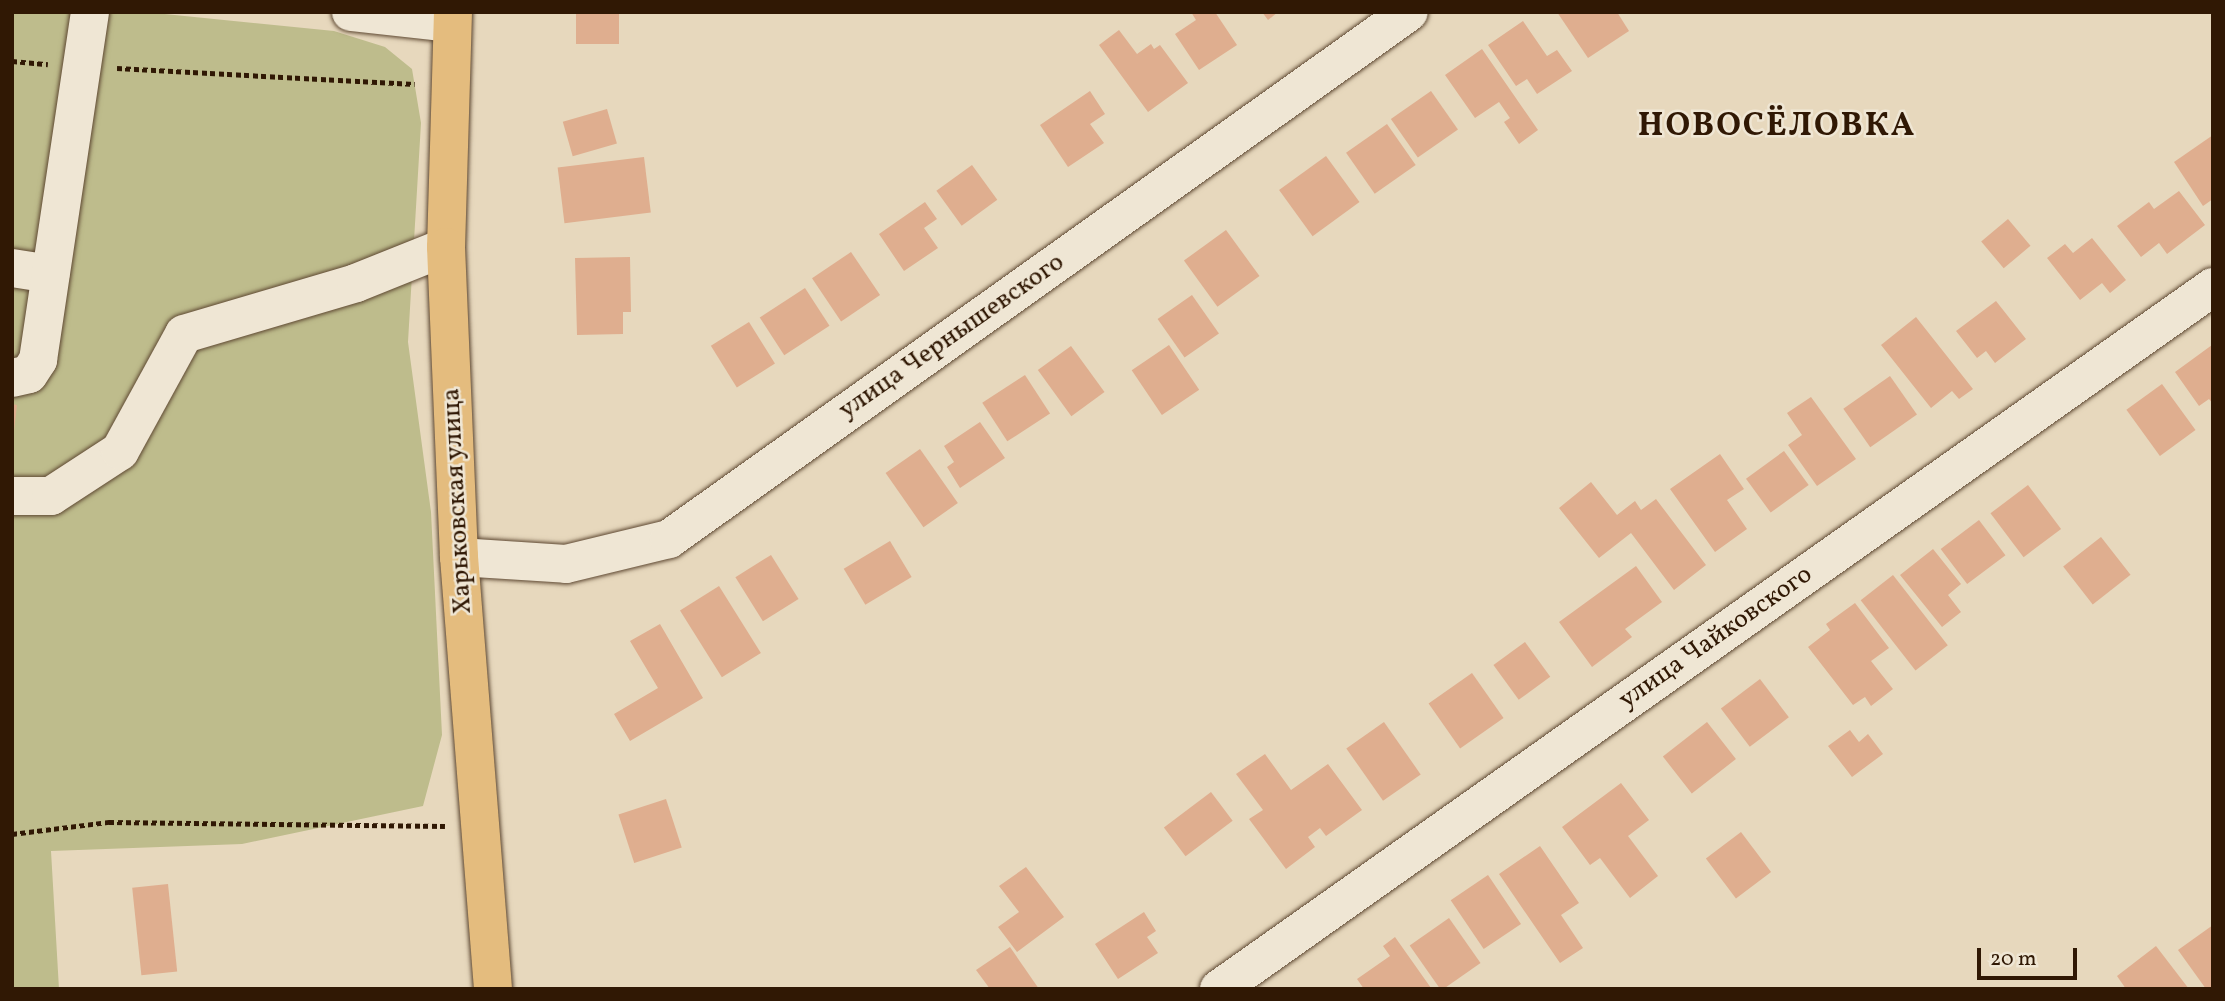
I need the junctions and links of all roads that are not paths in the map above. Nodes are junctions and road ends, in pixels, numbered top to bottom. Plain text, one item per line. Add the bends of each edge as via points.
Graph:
1 (90, 12) edge
2 (351, 12) edge
3 (1409, 12) edge
4 (452, 18) edge
5 (446, 247) junction
6 (12, 268) edge
7 (51, 274) junction
8 (2213, 287) edge
9 (12, 378) edge
10 (12, 496) edge
11 (459, 557) junction
12 (494, 989) edge
13 (1219, 989) edge

1 - 7 street
2 - 4 street
3 - 11 street, улица Чернышевского via 669,539 566,564
4 - 5 main road, Харьковская улица
5 - 10 street via 356,283 184,334 120,451 51,496
5 - 11 main road, Харьковская улица
6 - 7 street
7 - 9 street via 38,360 29,374
8 - 13 street, улица Чайковского
11 - 12 main road, Харьковская улица

